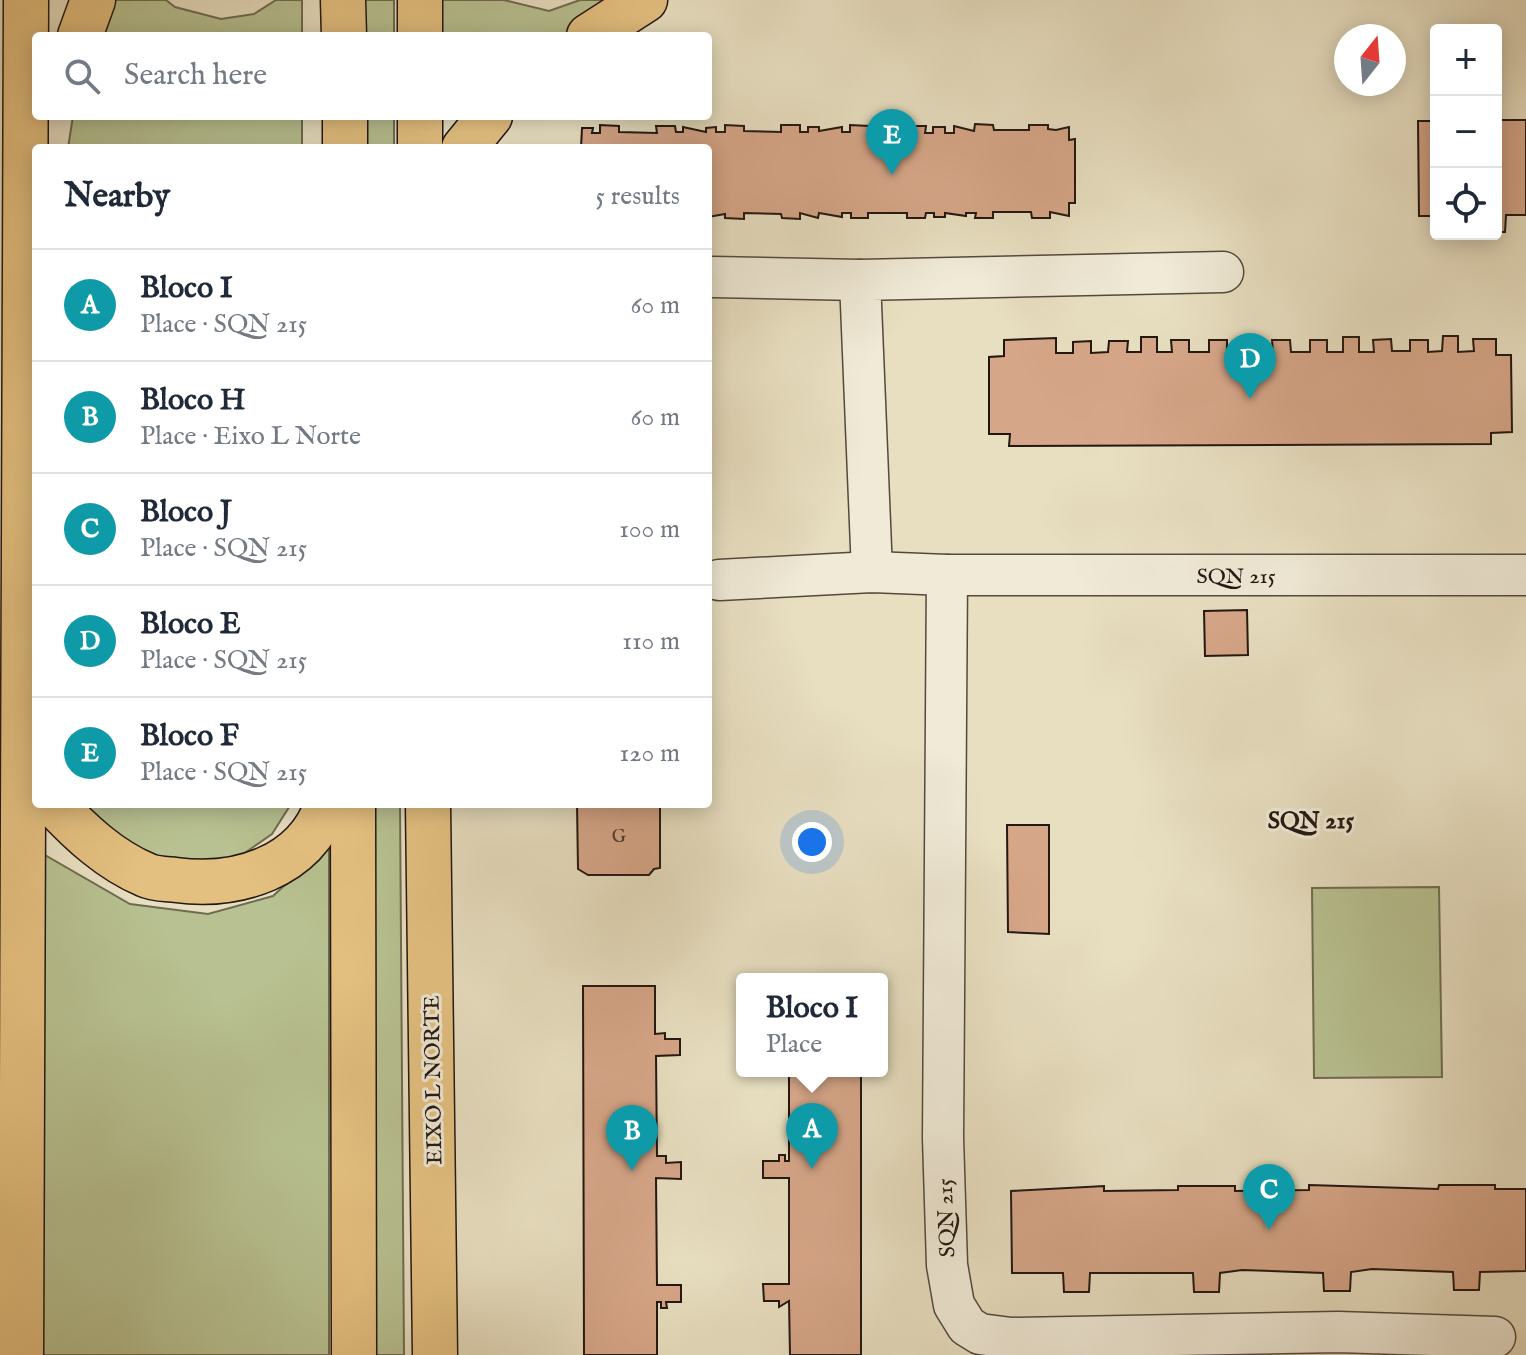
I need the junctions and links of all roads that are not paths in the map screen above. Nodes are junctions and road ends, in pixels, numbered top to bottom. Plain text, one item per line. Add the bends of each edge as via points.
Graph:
1 (26, 0) edge
2 (93, 0) edge
3 (343, 0) edge
4 (420, 0) edge
5 (645, 0) edge
6 (81, 32) edge
7 (344, 32) edge
8 (420, 32) edge
9 (595, 32) edge
10 (32, 110) edge
11 (33, 120) edge
12 (51, 120) edge
13 (345, 120) edge
14 (420, 120) edge
15 (487, 120) edge
16 (34, 144) edge
17 (42, 144) edge
18 (345, 144) edge
19 (420, 144) edge
20 (467, 144) edge
21 (1223, 272) dead end
22 (713, 277) dead end
23 (860, 280) junction
24 (32, 532) edge
25 (872, 572) junction
26 (947, 575) junction
27 (1526, 575) edge
28 (719, 580) dead end
29 (30, 776) edge
30 (58, 808) edge
31 (324, 808) edge
32 (353, 808) edge
33 (428, 808) edge
34 (1495, 1337) dead end
35 (21, 1355) edge
36 (354, 1355) edge
37 (435, 1355) edge

1 - 10 main road
2 - 6 main road
3 - 7 main road
4 - 8 main road
5 - 9 main road
11 - 16 main road
12 - 17 main road
13 - 18 main road
14 - 19 main road
15 - 20 main road
21 - 23 street
22 - 23 street
23 - 25 street
24 - 29 main road
25 - 26 street, SQN 215
25 - 28 street, SQN 215
26 - 27 street, SQN 215
26 - 34 street, SQN 215 via 943,1154 947,1265 954,1305 967,1326 980,1334 1011,1338 1338,1332
29 - 35 main road
30 - 31 main road via 83,836 147,876 203,884 251,878 297,850
32 - 36 main road
33 - 37 main road, EIXO L NORTE

